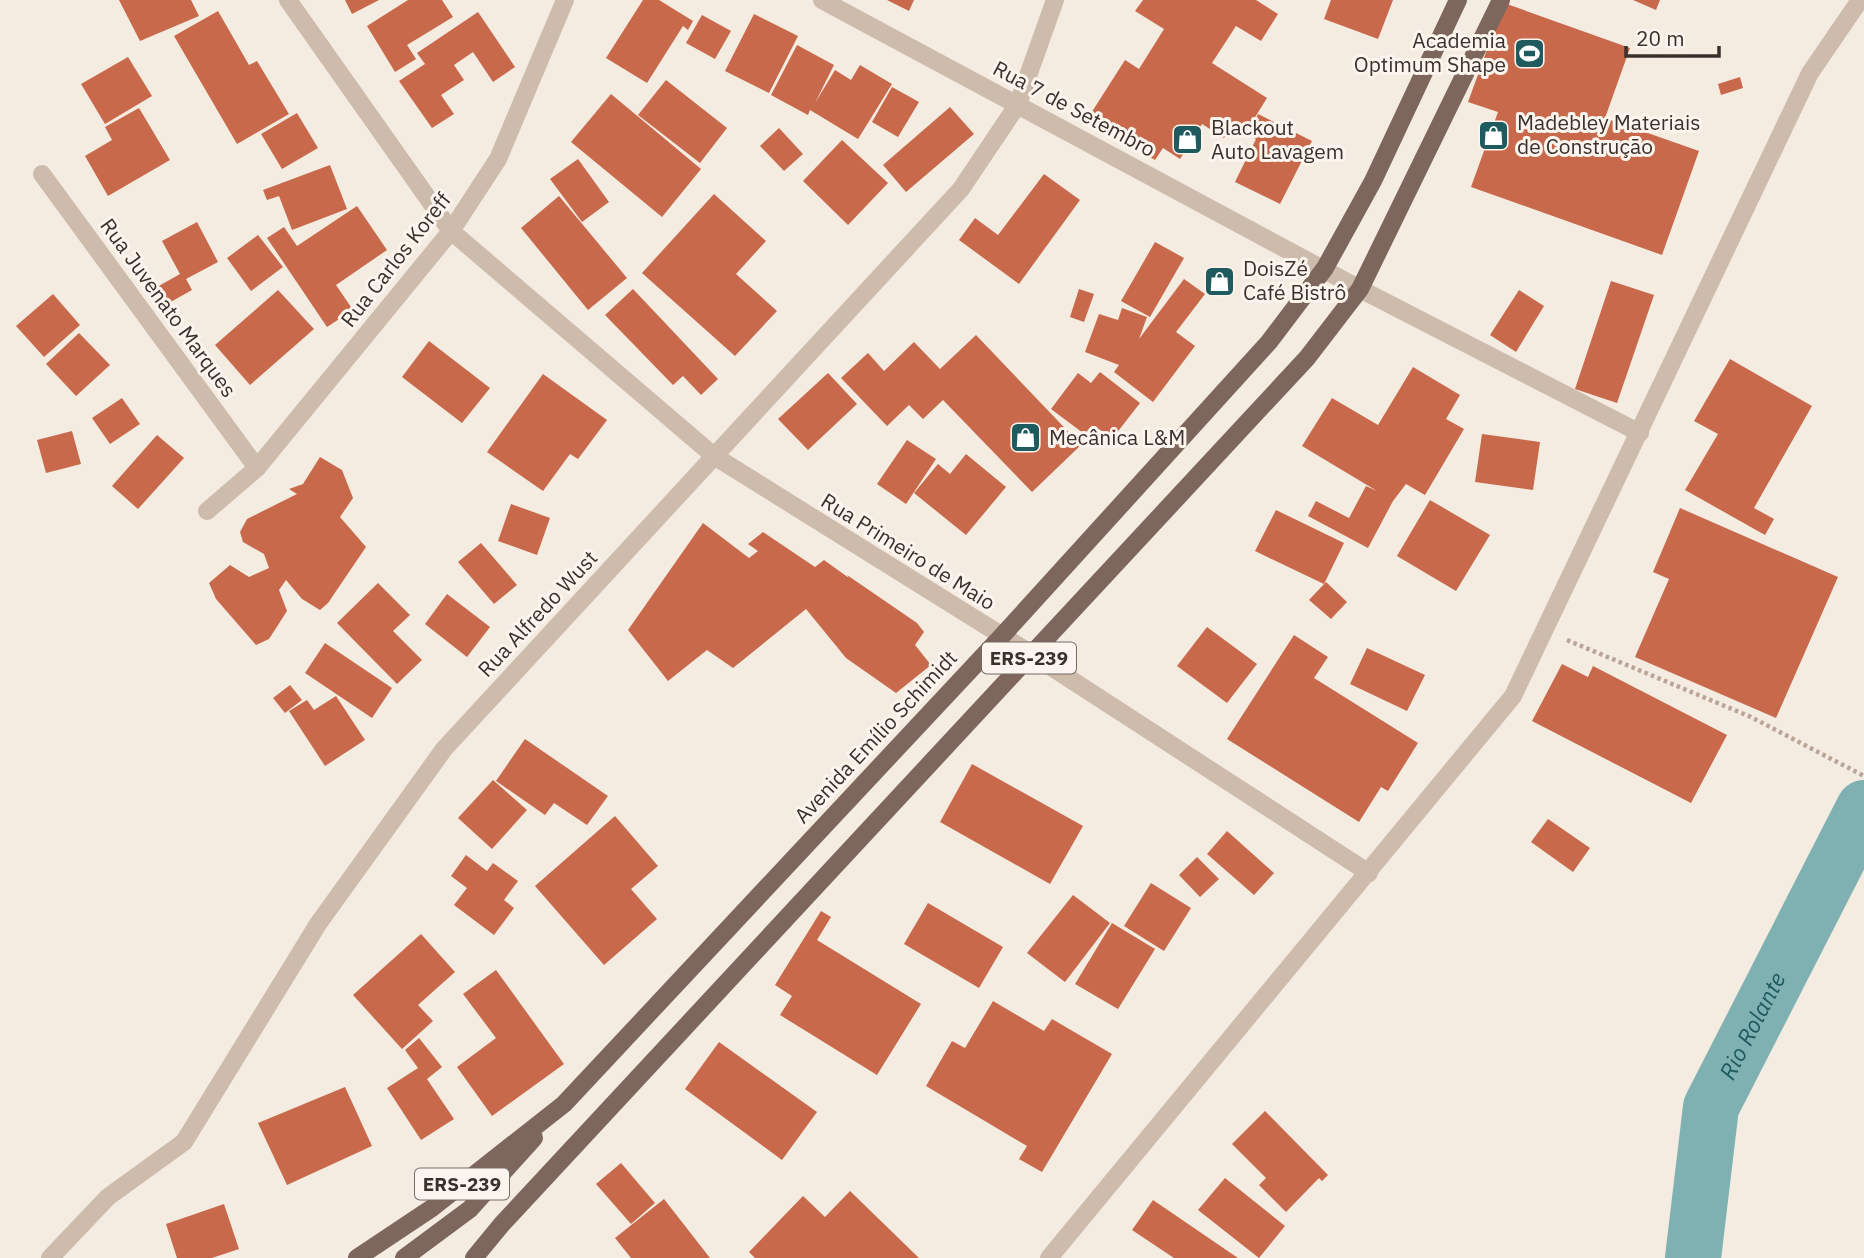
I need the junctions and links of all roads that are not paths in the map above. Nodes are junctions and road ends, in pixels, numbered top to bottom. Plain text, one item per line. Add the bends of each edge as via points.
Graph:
1 (288, 0) edge
2 (565, 0) edge
3 (821, 0) edge
4 (1055, 0) edge
5 (1458, 0) edge
6 (1501, 0) edge
7 (1860, 0) edge
8 (1018, 104) junction
9 (42, 174) dead end
10 (452, 231) junction
11 (1325, 268) junction
12 (1360, 289) junction
13 (1640, 433) junction
14 (714, 457) junction
15 (257, 468) junction
16 (207, 511) dead end
17 (1001, 637) junction
18 (1033, 655) junction
19 (1369, 873) junction
20 (564, 1104) junction
21 (50, 1258) edge
22 (357, 1258) edge
23 (404, 1258) edge
24 (474, 1258) edge
25 (1049, 1258) edge

1 - 10 street, Rua Primeiro de Maio
2 - 10 street, Rua Carlos Koreff via 498,159
3 - 8 street, Rua 7 de Setembro
4 - 8 street, Rua Alfredo Wust
5 - 11 main road, Avenida Emílio Schimidt / ERS-239 via 1373,181
6 - 12 main road, ERS-239
7 - 13 street via 1810,73
8 - 11 street, Rua 7 de Setembro
8 - 14 street, Rua Alfredo Wust via 961,189
9 - 15 street, Rua Juvenato Marques
10 - 14 street, Rua Primeiro de Maio
10 - 15 street, Rua Carlos Koreff
11 - 12 street, Rua 7 de Setembro
11 - 17 main road, Avenida Emílio Schimidt / ERS-239 via 1269,342
12 - 13 street, Rua 7 de Setembro
12 - 18 main road, ERS-239 via 1307,359
13 - 19 street via 1513,696
14 - 17 street, Rua Primeiro de Maio
14 - 21 street, Rua Alfredo Wust via 444,749 318,924 184,1142 108,1197
15 - 16 street, Rua Carlos Koreff
17 - 18 street, Rua Primeiro de Maio
17 - 20 main road, Avenida Emílio Schimidt / ERS-239
18 - 19 street, Rua Primeiro de Maio
18 - 24 main road, ERS-239
19 - 25 street
20 - 22 main road, Avenida Emílio Schimidt / ERS-239 via 432,1208
20 - 23 main road via 470,1209

